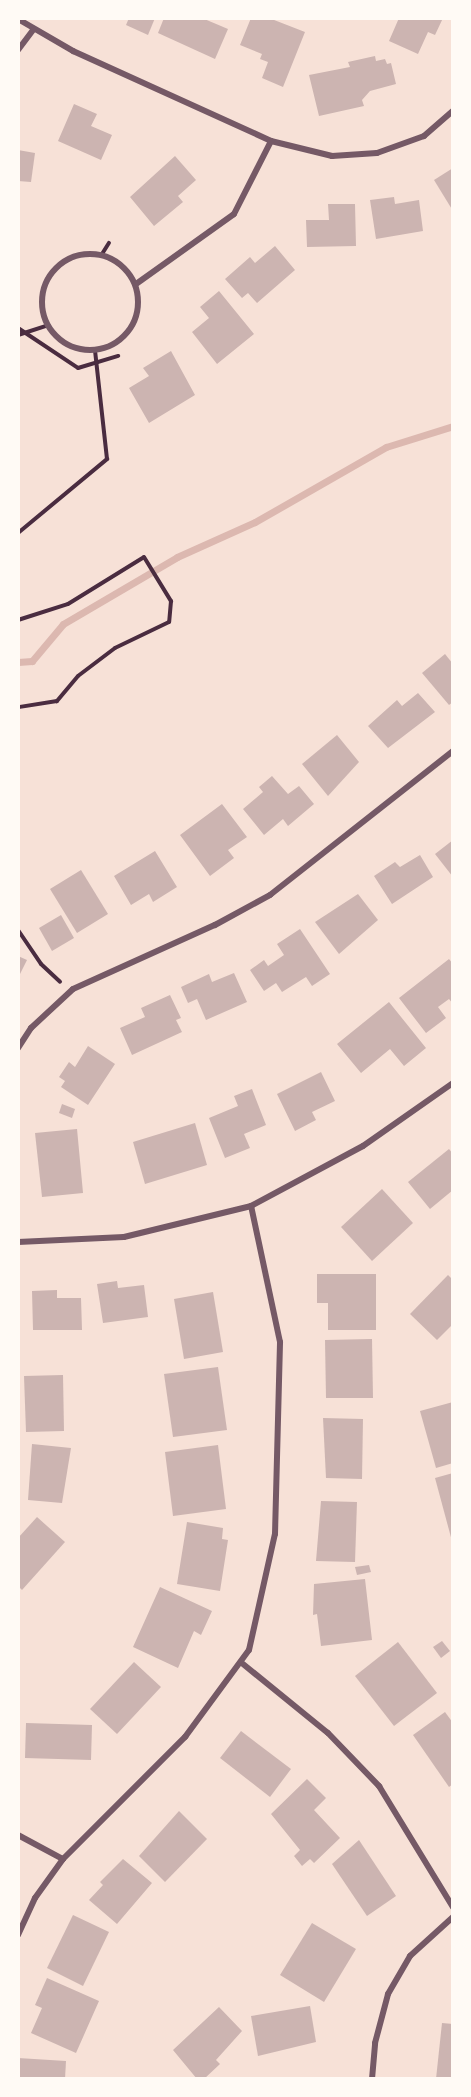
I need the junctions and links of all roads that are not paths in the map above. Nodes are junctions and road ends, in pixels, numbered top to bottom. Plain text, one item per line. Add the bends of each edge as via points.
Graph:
1 (18, 19) edge
2 (33, 30) junction
3 (18, 50) edge
4 (453, 111) edge
5 (271, 141) junction
6 (136, 285) junction
7 (453, 751) edge
8 (18, 1048) edge
9 (453, 1083) edge
10 (251, 1206) junction
11 (18, 1242) edge
12 (243, 1664) junction
13 (18, 1835) edge
14 (63, 1859) junction
15 (453, 1907) edge
16 (453, 1917) edge
17 (18, 1935) edge
18 (372, 2079) edge

1 - 2 street
2 - 3 street
2 - 5 street
4 - 5 street via 424,136 377,153 332,156
5 - 6 street via 234,214
6 - 6 street via 139,308 132,327 113,345 95,350 68,345 48,325 42,308 44,285 58,266 76,256 102,255 123,266
7 - 8 street via 270,895 215,925 73,989 31,1028
9 - 10 street via 363,1146
10 - 11 street via 124,1237
10 - 12 street via 280,1342 275,1534 262,1604
12 - 14 street via 185,1737
12 - 15 street via 328,1733 379,1786
13 - 14 street
14 - 17 street via 35,1899
16 - 18 street via 410,1956 388,1994 375,2043

